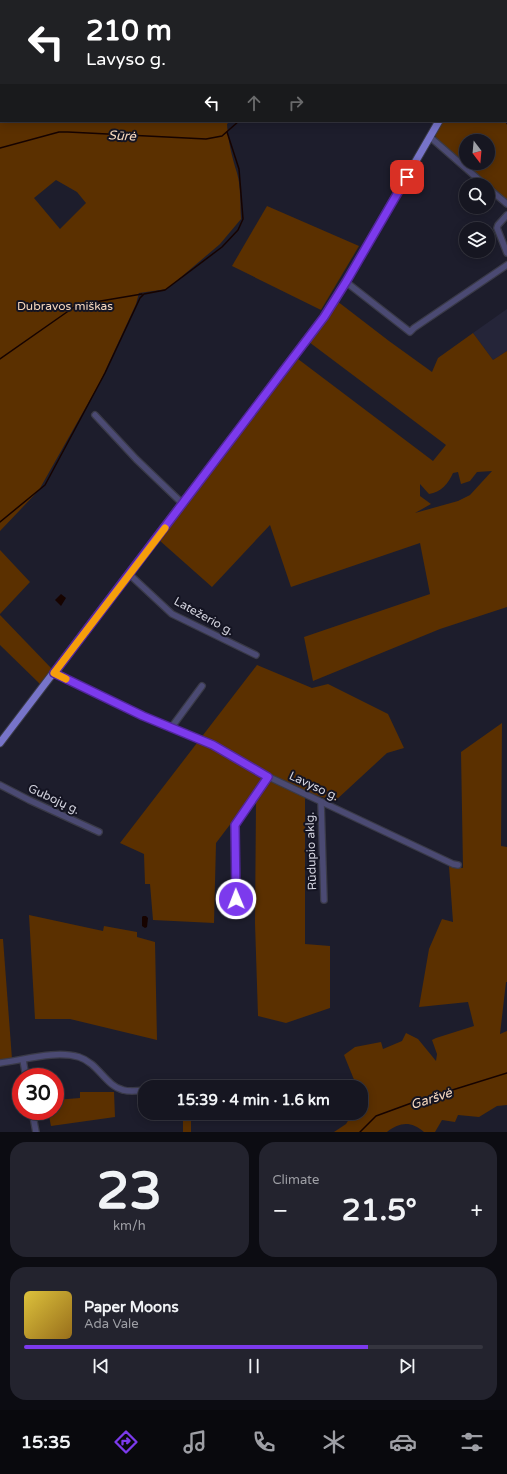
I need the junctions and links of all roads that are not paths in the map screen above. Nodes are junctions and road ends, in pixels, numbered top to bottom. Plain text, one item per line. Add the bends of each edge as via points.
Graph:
1 (438, 122) edge
2 (430, 137) junction
3 (477, 178) edge
4 (495, 194) edge
5 (507, 204) edge
6 (507, 215) edge
7 (507, 253) edge
8 (507, 265) edge
9 (346, 282) junction
10 (95, 415) dead end
11 (182, 504) junction
12 (129, 574) junction
13 (256, 655) dead end
14 (54, 673) junction
15 (202, 686) dead end
16 (171, 728) junction
17 (0, 743) edge
18 (268, 777) junction
19 (0, 784) edge
20 (321, 802) junction
21 (99, 832) dead end
22 (458, 865) dead end
23 (236, 899) dead end
24 (324, 900) dead end
25 (23, 1060) junction
26 (0, 1063) edge
27 (24, 1068) edge
28 (138, 1090) edge
29 (34, 1120) edge
30 (36, 1132) edge

1 - 2 main road
2 - 3 street
2 - 9 main road
4 - 5 street
6 - 7 street via 497,228
8 - 9 street via 410,332
9 - 11 main road via 324,317
10 - 11 street
11 - 12 main road
12 - 13 street, Latežerio g. via 172,614
12 - 14 main road
14 - 16 street, Lavyso g.
14 - 17 main road
15 - 16 street
16 - 18 street, Lavyso g. via 213,745
18 - 20 street, Lavyso g.
18 - 23 street via 235,825
19 - 21 street, Gubojų g.
20 - 22 street, Lavyso g.
20 - 24 street, Rūdupio aklg.
25 - 26 street
25 - 27 street
25 - 28 street via 50,1054 80,1057 92,1063 118,1088
29 - 30 street

